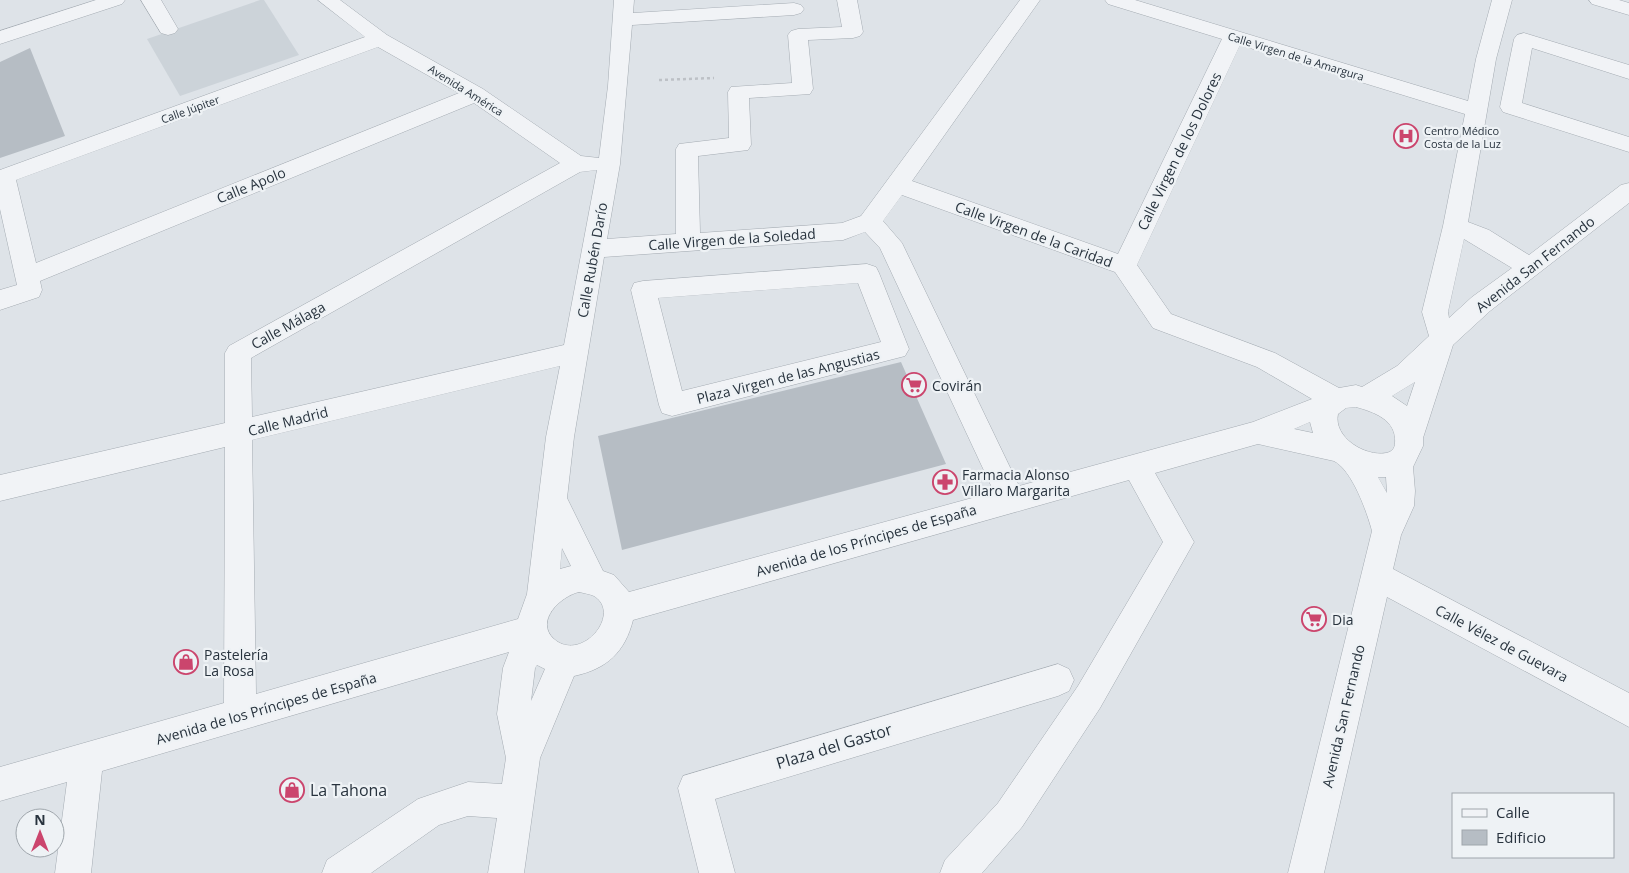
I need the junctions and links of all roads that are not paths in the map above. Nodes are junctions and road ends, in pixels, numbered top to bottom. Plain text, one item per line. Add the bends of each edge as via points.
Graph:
1 (115, 0) edge
2 (150, 0) edge
3 (328, 0) edge
4 (764, 0) edge
5 (846, 0) edge
6 (1030, 0) edge
7 (1115, 0) edge
8 (1502, 0) edge
9 (1599, 0) edge
10 (624, 9) edge
11 (794, 9) dead end
12 (1629, 9) edge
13 (168, 29) dead end
14 (1234, 36) junction
15 (1493, 36) junction
16 (0, 38) edge
17 (380, 39) junction
18 (1523, 45) junction
19 (1629, 72) edge
20 (1629, 79) edge
21 (476, 94) junction
22 (1479, 102) junction
23 (1512, 104) junction
24 (1629, 144) edge
25 (576, 164) junction
26 (609, 164) junction
27 (0, 178) edge
28 (0, 182) edge
29 (898, 185) junction
30 (1629, 191) edge
31 (869, 222) junction
32 (1455, 226) junction
33 (688, 242) junction
34 (593, 249) junction
35 (1124, 266) junction
36 (1529, 266) junction
37 (26, 277) junction
38 (643, 290) joint
39 (0, 300) edge
40 (1443, 339) junction
41 (576, 352) junction
42 (1367, 397) junction
43 (1333, 403) junction
44 (1258, 432) junction
45 (239, 433) junction
46 (1411, 434) junction
47 (1348, 455) junction
48 (1398, 463) junction
49 (1136, 466) junction
50 (0, 488) edge
51 (553, 498) junction
52 (1011, 499) junction
53 (1387, 531) junction
54 (1376, 575) junction
55 (592, 579) junction
56 (542, 597) junction
57 (620, 610) junction
58 (534, 636) junction
59 (566, 661) junction
60 (1058, 680) dead end
61 (1629, 711) edge
62 (240, 716) junction
63 (522, 758) junction
64 (86, 761) junction
65 (0, 784) edge
66 (516, 802) junction
67 (74, 873) edge
68 (340, 873) edge
69 (506, 873) edge
70 (717, 873) edge
71 (958, 873) edge
72 (1306, 873) edge

1 - 16 street
2 - 13 street
3 - 17 street, Avenida América
4 - 10 street
5 - 33 street via 853,32 798,35 803,89 738,92 740,145 687,149
6 - 29 street
7 - 14 street, Calle Virgen de la Amargura
8 - 15 street
9 - 12 street
10 - 11 street
10 - 26 street, Calle Rubén Darío
14 - 22 street, Calle Virgen de la Amargura
14 - 35 street, Calle Virgen de los Dolores
15 - 18 street
15 - 22 street
17 - 21 street, Avenida América
17 - 27 street, Calle Júpiter
18 - 19 street via 1524,39
18 - 20 street
18 - 23 street
21 - 25 street, Avenida América
21 - 37 street, Calle Apolo
22 - 23 street, Calle Virgen de la Amargura
22 - 32 street
23 - 24 street, Calle Virgen de la Amargura
25 - 26 street
25 - 45 street, Calle Málaga via 238,353
26 - 34 street, Calle Rubén Darío
28 - 37 street via 5,180
29 - 31 street
29 - 35 street, Calle Virgen de la Caridad
30 - 36 street, Avenida San Fernando
31 - 33 street, Calle Virgen de la Soledad via 843,231
31 - 52 street via 890,243
32 - 36 street via 1481,236
32 - 40 street via 1435,312
33 - 34 street, Calle Virgen de la Soledad
34 - 41 street, Calle Rubén Darío
35 - 43 street, Calle Virgen de la Caridad via 1162,322 1266,360
36 - 40 street, Avenida San Fernando
37 - 39 street via 30,290
38 - 38 street, Plaza Virgen de las Angustias via 672,405 896,349 867,273
40 - 42 street, Avenida San Fernando via 1406,374
40 - 46 street, Avenida San Fernando
41 - 45 street, Calle Madrid
41 - 51 street, Calle Rubén Darío via 560,437
42 - 43 street via 1356,396
42 - 46 street via 1395,411
43 - 44 street, Avenida de los Príncipes de España
43 - 47 street via 1325,413 1324,422 1332,442
44 - 47 street, Avenida de los Príncipes de España
44 - 49 street, Avenida de los Príncipes de España
45 - 50 street, Calle Madrid
45 - 62 street, Calle Málaga
46 - 48 street via 1412,446
47 - 48 street via 1370,465
47 - 53 street via 1368,481
48 - 53 street, Avenida San Fernando via 1402,485 1399,512
49 - 52 street, Avenida de los Príncipes de España
49 - 71 street via 1179,542 1084,705 1010,815
51 - 55 street
51 - 56 street, Calle Rubén Darío
52 - 57 street, Avenida de los Príncipes de España
53 - 54 street, Avenida San Fernando
54 - 61 street, Calle Vélez de Guevara
54 - 72 street, Avenida San Fernando
55 - 56 street via 565,581
55 - 57 street via 611,590
56 - 58 street via 532,619
57 - 59 street via 614,635 606,646 594,655
58 - 59 street via 543,652
58 - 62 street, Avenida de los Príncipes de España
58 - 63 street via 519,668 513,714
59 - 63 street
60 - 70 street, Plaza del Gastor via 695,788
62 - 64 street, Avenida de los Príncipes de España
63 - 66 street
64 - 65 street, Avenida de los Príncipes de España
64 - 67 street
66 - 68 street via 468,799 430,811
66 - 69 street

